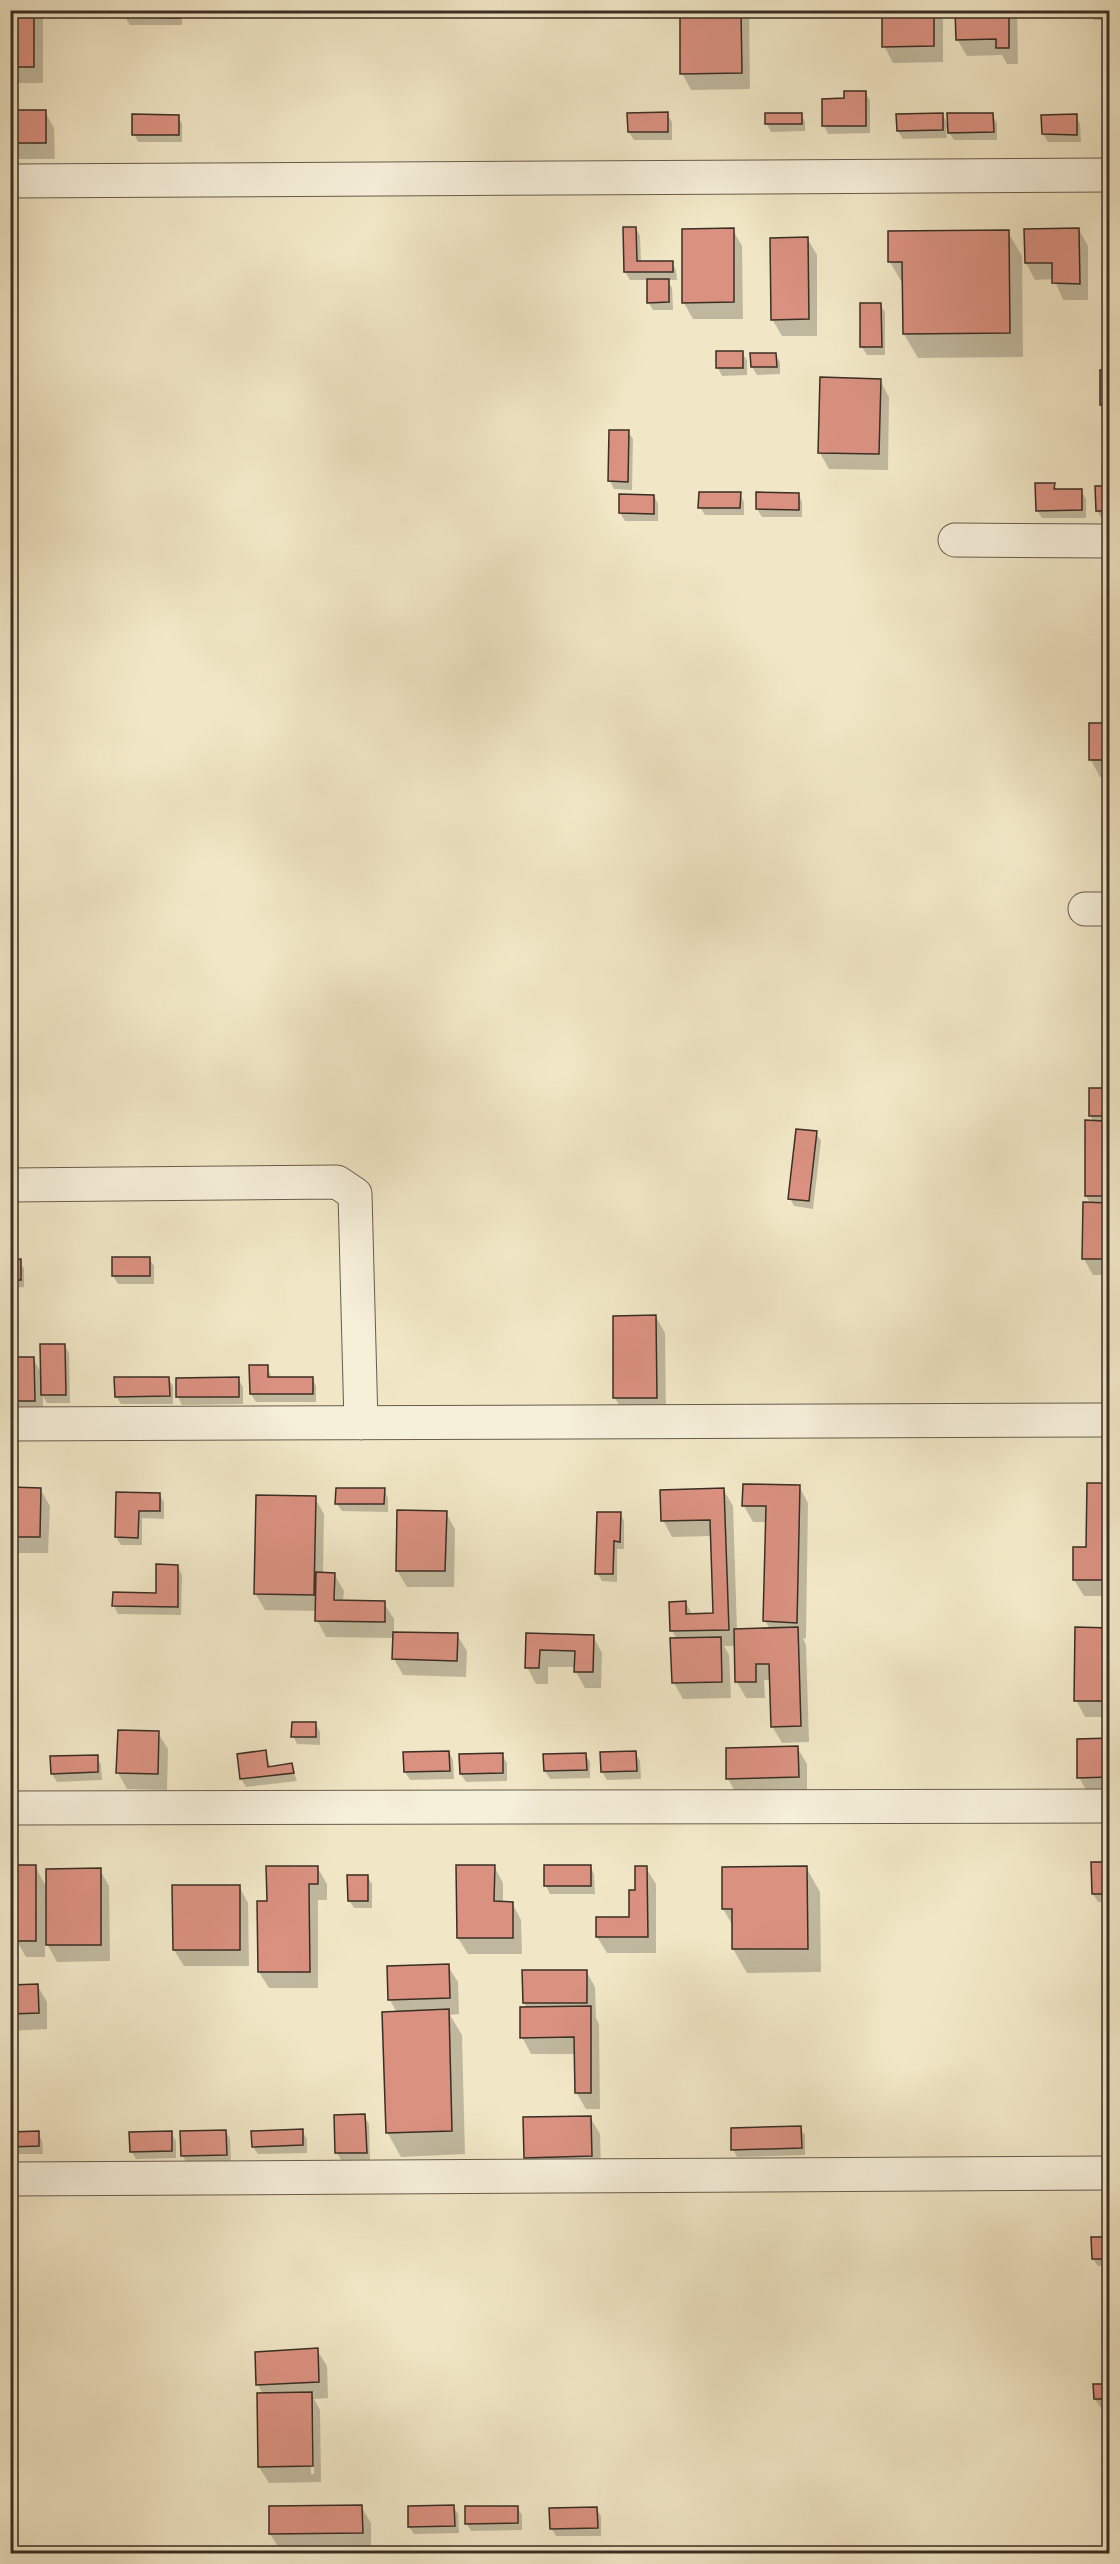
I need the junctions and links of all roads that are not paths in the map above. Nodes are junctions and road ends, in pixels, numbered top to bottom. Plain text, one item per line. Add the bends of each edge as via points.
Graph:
1 (1110, 175) edge
2 (10, 181) edge
3 (955, 540) dead end
4 (1110, 541) edge
5 (10, 1185) edge
6 (1110, 1420) edge
7 (361, 1423) junction
8 (10, 1424) edge
9 (1110, 1806) edge
10 (10, 1808) edge
11 (1110, 2173) edge
12 (10, 2179) edge

1 - 2 street
3 - 4 street
5 - 7 street via 337,1182 355,1194
6 - 7 street
7 - 8 street
9 - 10 street
11 - 12 street

